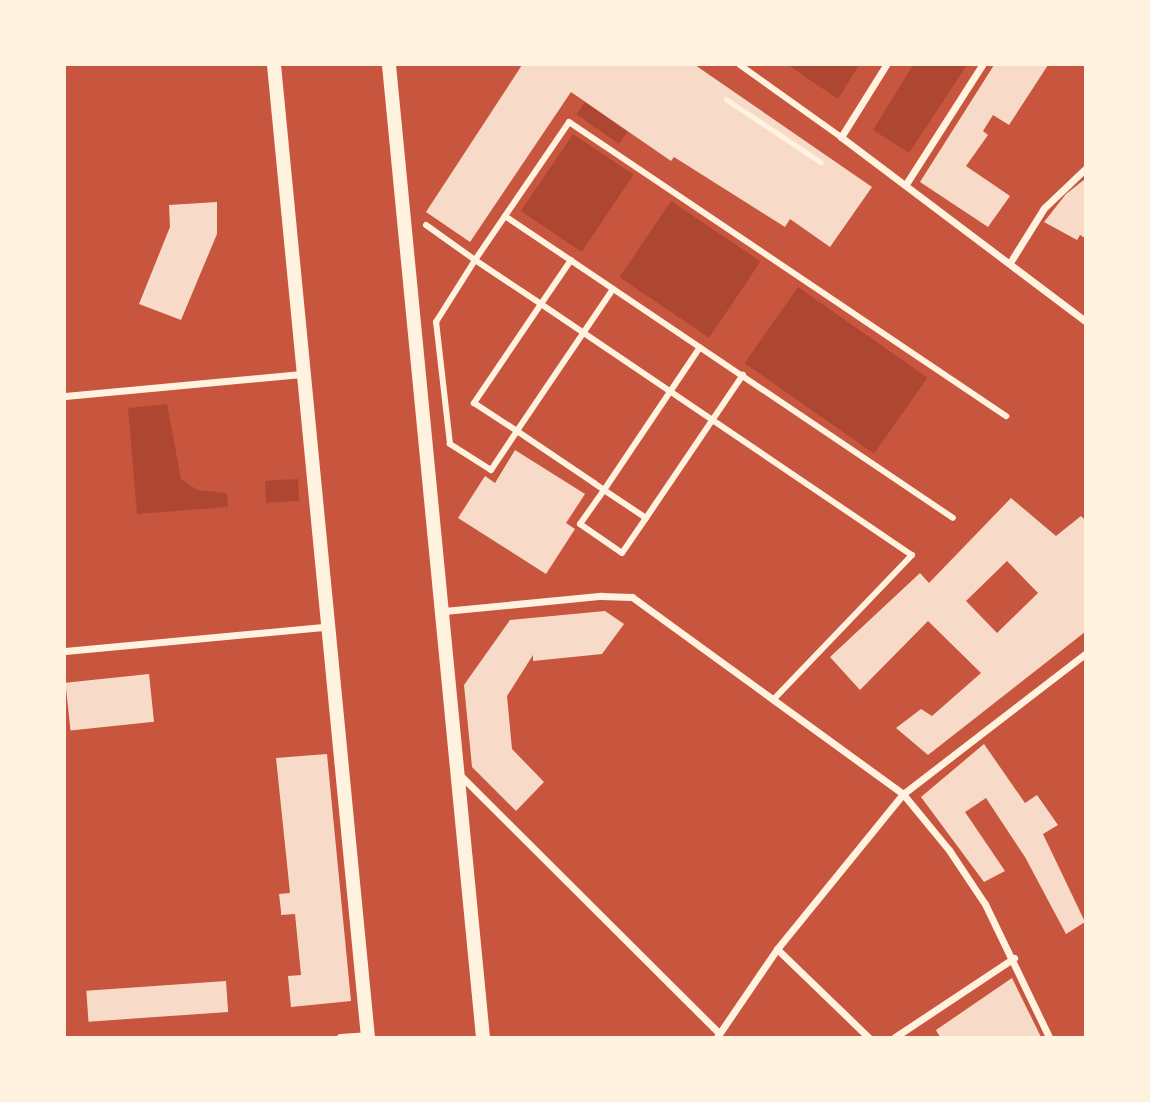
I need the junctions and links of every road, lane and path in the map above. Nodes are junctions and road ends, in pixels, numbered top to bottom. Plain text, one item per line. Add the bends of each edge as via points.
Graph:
1 (274, 65) edge
2 (389, 65) edge
3 (740, 65) edge
4 (886, 65) edge
5 (982, 65) edge
6 (726, 99) dead end
7 (841, 136) junction
8 (821, 162) dead end
9 (1085, 169) edge
10 (906, 184) junction
11 (505, 216) junction
12 (426, 225) dead end
13 (475, 260) junction
14 (571, 260) junction
15 (1011, 261) junction
16 (613, 289) junction
17 (541, 304) junction
18 (1085, 321) edge
19 (583, 333) junction
20 (700, 347) junction
21 (303, 374) junction
22 (743, 375) junction
23 (670, 391) junction
24 (65, 396) edge
25 (1006, 416) dead end
26 (712, 420) junction
27 (517, 431) junction
28 (604, 490) junction
29 (646, 518) junction
30 (953, 518) dead end
31 (444, 611) junction
32 (327, 627) junction
33 (65, 650) edge
34 (1085, 654) edge
35 (773, 700) junction
36 (457, 772) junction
37 (903, 794) junction
38 (776, 949) junction
39 (1014, 958) junction
40 (718, 1035) edge
41 (368, 1036) edge
42 (340, 1037) edge
43 (483, 1037) edge
44 (868, 1037) edge
45 (895, 1037) edge
46 (1049, 1037) edge

1 - 21 main road
2 - 31 main road
3 - 7 street
4 - 7 street
5 - 10 street
6 - 8 path
7 - 10 street
9 - 15 street via 1044,208
10 - 15 street
11 - 13 street
11 - 14 street
11 - 25 street via 569,122
12 - 13 street
13 - 17 street
13 - 27 street via 436,322 450,444 491,470
14 - 16 street
14 - 17 street
15 - 18 street
16 - 19 street
16 - 20 street
17 - 19 street
17 - 27 street via 474,403
19 - 23 street
19 - 27 street
20 - 22 street
20 - 23 street
21 - 24 street
21 - 32 main road
22 - 26 street
22 - 30 street
23 - 26 street
23 - 28 street
26 - 29 street
26 - 35 street via 912,555
27 - 28 street
28 - 29 street
28 - 29 street via 580,524 622,553
31 - 35 street via 632,597
31 - 36 main road
32 - 33 street
32 - 41 main road
34 - 37 street
35 - 37 street
36 - 40 street
36 - 43 main road
37 - 38 street
37 - 39 street via 949,850
38 - 40 street
38 - 44 street
39 - 45 street
39 - 46 street
41 - 42 street

